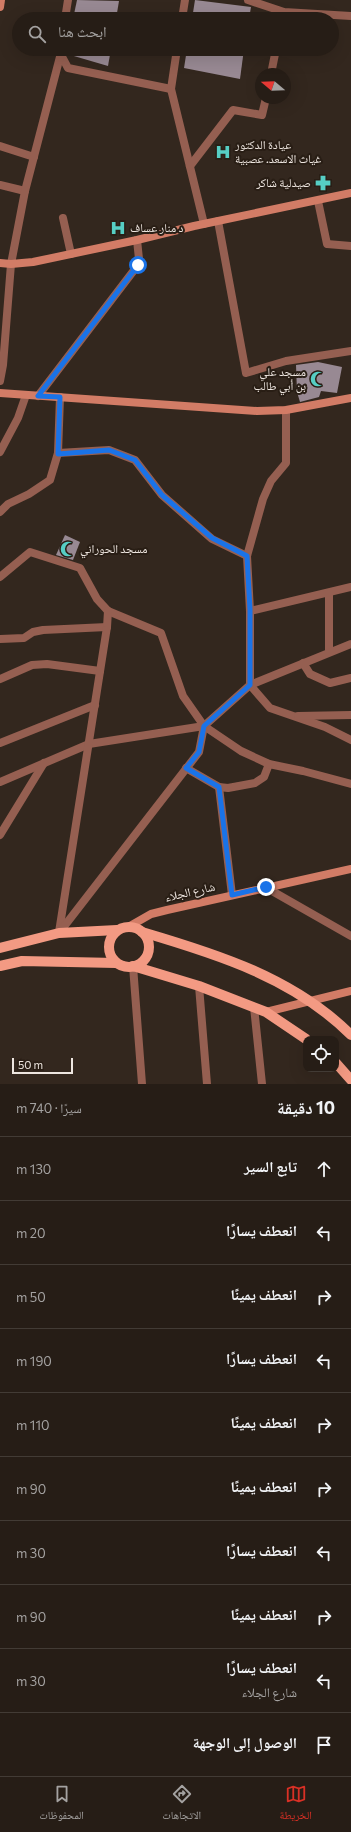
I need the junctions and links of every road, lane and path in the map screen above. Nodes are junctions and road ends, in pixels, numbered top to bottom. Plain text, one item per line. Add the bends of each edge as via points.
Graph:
1 (1, 0) edge
2 (68, 0) edge
3 (186, 0) edge
4 (248, 0) edge
5 (0, 7) edge
6 (67, 12) edge
7 (183, 12) edge
8 (276, 12) edge
9 (339, 16) edge
10 (351, 16) edge
11 (61, 56) edge
12 (64, 56) edge
13 (176, 56) edge
14 (275, 56) edge
15 (272, 68) edge
16 (171, 89) junction
17 (265, 104) edge
18 (0, 146) edge
19 (34, 157) junction
20 (190, 166) junction
21 (0, 185) edge
22 (25, 191) junction
23 (351, 193) edge
24 (318, 201) junction
25 (63, 218) dead end
26 (218, 221) junction
27 (204, 224) junction
28 (137, 240) junction
29 (351, 246) edge
30 (71, 254) junction
31 (0, 263) edge
32 (11, 264) junction
33 (351, 351) edge
34 (2, 364) edge
35 (0, 381) edge
36 (0, 393) edge
37 (26, 395) junction
38 (38, 396) junction
39 (60, 397) junction
40 (351, 398) edge
41 (286, 410) junction
42 (0, 452) edge
43 (58, 454) junction
44 (0, 512) edge
45 (247, 556) junction
46 (0, 577) edge
47 (351, 587) edge
48 (329, 593) junction
49 (250, 610) junction
50 (108, 611) junction
51 (107, 627) junction
52 (0, 639) edge
53 (351, 644) edge
54 (329, 651) junction
55 (303, 663) junction
56 (100, 671) junction
57 (351, 678) edge
58 (0, 679) edge
59 (250, 685) junction
60 (95, 705) junction
61 (351, 715) edge
62 (289, 716) junction
63 (204, 726) junction
64 (351, 740) edge
65 (0, 743) edge
66 (89, 744) junction
67 (44, 763) junction
68 (269, 764) junction
69 (186, 768) junction
70 (0, 782) edge
71 (351, 784) edge
72 (219, 787) junction
73 (0, 835) edge
74 (351, 869) edge
75 (266, 887) junction
76 (232, 895) junction
77 (130, 926) junction
78 (117, 930) junction
79 (142, 932) junction
80 (59, 933) junction
81 (351, 936) edge
82 (0, 948) edge
83 (116, 963) junction
84 (0, 966) edge
85 (133, 966) junction
86 (200, 986) junction
87 (351, 991) edge
88 (310, 1001) junction
89 (254, 1007) junction
90 (266, 1012) junction
91 (351, 1035) edge
92 (303, 1037) edge
93 (339, 1066) edge
94 (351, 1080) edge
95 (142, 1084) edge
96 (207, 1084) edge
97 (262, 1084) edge

1 - 5 main road
2 - 6 street
3 - 7 street
4 - 8 street
9 - 10 street
11 - 19 street
12 - 16 street via 68,68
13 - 16 street
14 - 15 street
16 - 20 street
17 - 20 street via 262,115 233,110
18 - 19 street
19 - 22 street
20 - 27 street
21 - 22 street
22 - 32 street
23 - 24 main road
24 - 26 main road
24 - 29 street via 327,244
25 - 30 street
26 - 27 main road
26 - 33 street via 246,373 286,361
27 - 28 main road
28 - 30 main road
28 - 38 street via 138,265
30 - 32 main road
31 - 32 main road
32 - 34 street
34 - 35 street
36 - 37 main road
37 - 38 main road
37 - 42 street via 18,418
38 - 39 main road
39 - 41 main road via 257,411
39 - 43 street
40 - 41 main road
41 - 45 street via 286,463 271,481 263,499
43 - 44 street via 50,480 8,504
43 - 45 street via 109,450 135,460 162,495 206,534
45 - 49 street
46 - 50 street via 30,552 80,568 97,599
47 - 48 street
48 - 49 street
48 - 54 street
49 - 59 street
50 - 51 street
50 - 63 street via 161,633 183,696
51 - 52 street via 43,630 33,632 24,638
51 - 56 street
53 - 54 street
54 - 55 street
55 - 57 street via 310,674 330,683
55 - 59 street
56 - 58 street via 47,664 32,665
56 - 60 street
59 - 62 street via 270,708
59 - 63 street
60 - 65 street
60 - 66 street
61 - 62 street
62 - 64 street via 325,727
63 - 66 street
63 - 68 street via 241,751
63 - 69 street via 199,752
66 - 67 street
66 - 80 street
67 - 70 street
67 - 73 street
68 - 71 street
68 - 72 street via 264,778 255,783 241,787
69 - 72 street
69 - 80 street
72 - 76 street
74 - 75 main road, شارع الجلاء
75 - 76 main road, شارع الجلاء
75 - 81 street
76 - 77 main road, شارع الجلاء via 150,914
77 - 78 main road
77 - 79 main road
78 - 80 main road
78 - 83 main road via 109,940 108,946
79 - 85 main road via 148,942 147,955 139,964
79 - 88 main road via 242,964
80 - 82 main road
83 - 84 main road via 22,961
83 - 85 main road
85 - 86 main road
85 - 95 street
86 - 89 main road
86 - 96 street
87 - 88 main road
88 - 90 main road
88 - 91 main road
89 - 90 main road
89 - 97 street
90 - 92 main road
93 - 94 main road

